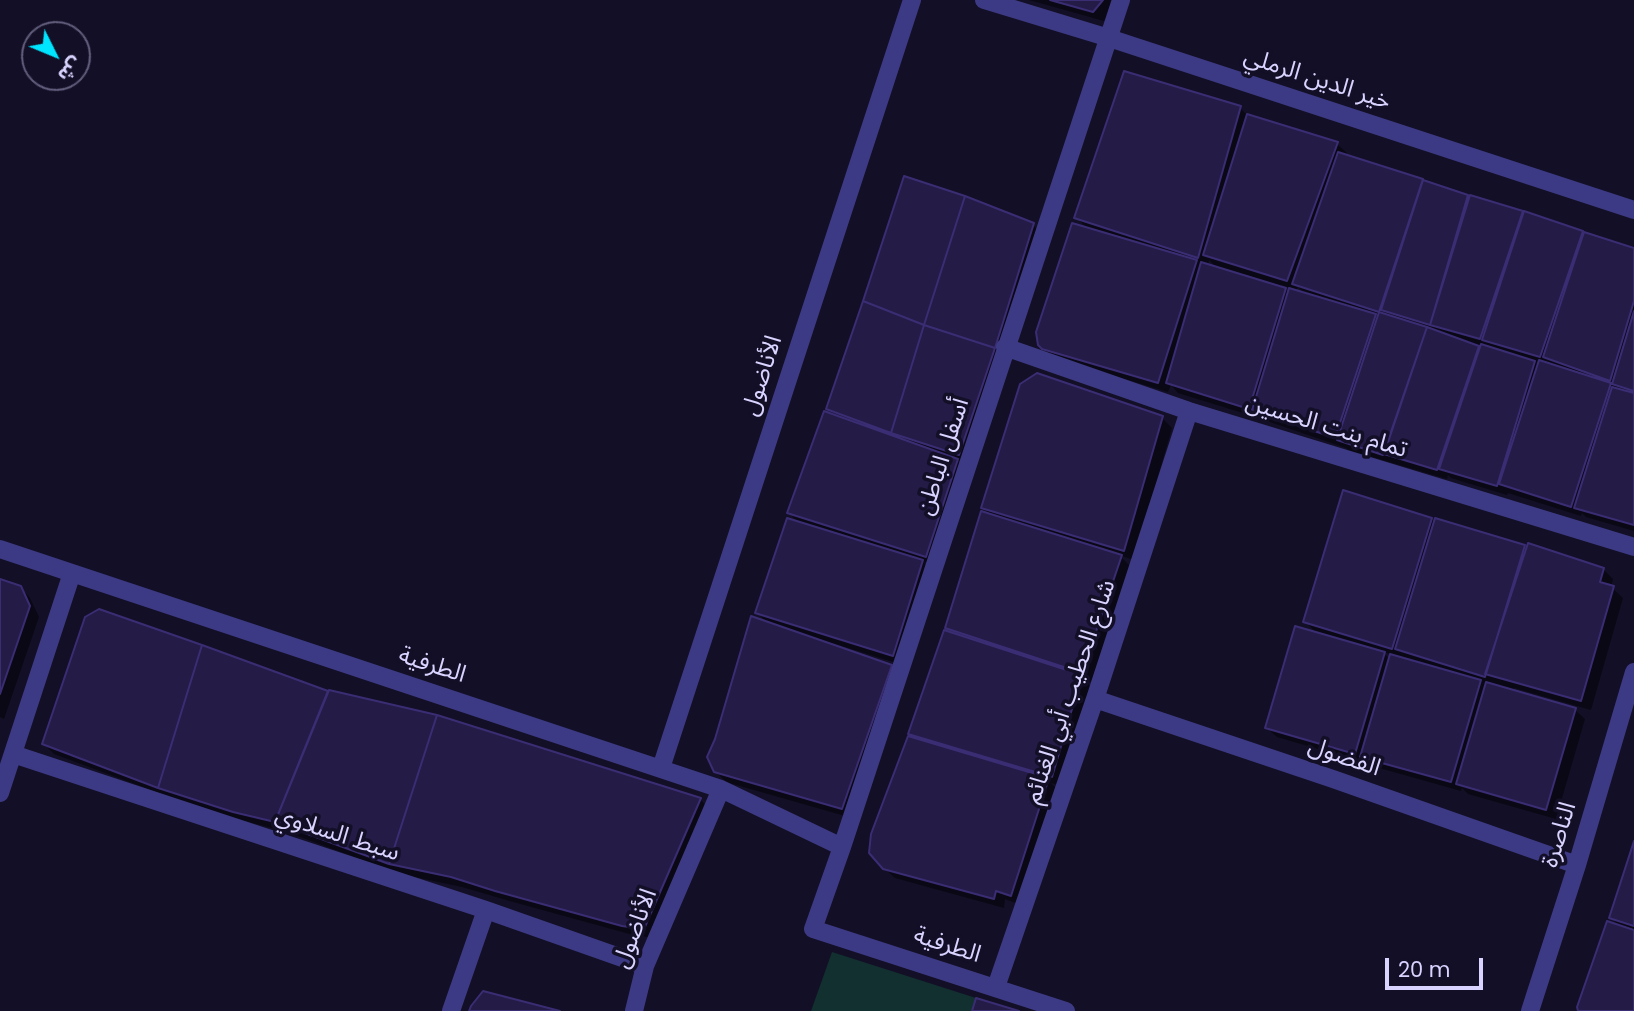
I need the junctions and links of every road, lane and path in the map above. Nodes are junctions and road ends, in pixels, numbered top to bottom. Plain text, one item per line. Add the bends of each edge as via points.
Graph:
1 (912, 0) edge
2 (984, 0) edge
3 (1121, 0) edge
4 (1109, 38) junction
5 (1634, 210) edge
6 (1005, 347) junction
7 (1189, 411) junction
8 (1634, 547) edge
9 (0, 549) edge
10 (72, 573) junction
11 (1634, 672) edge
12 (1095, 699) junction
13 (13, 754) junction
14 (661, 768) junction
15 (721, 789) junction
16 (0, 793) edge
17 (842, 847) junction
18 (1577, 864) junction
19 (486, 910) junction
20 (813, 929) joint
21 (645, 966) junction
22 (996, 987) junction
23 (451, 1011) edge
24 (634, 1011) edge
25 (1066, 1011) edge
26 (1530, 1011) edge

1 - 14 street, الأناضول
2 - 4 street, خير الدين الرملي
3 - 4 street, أسفل الباطن
4 - 5 street, خير الدين الرملي
4 - 6 street, أسفل الباطن
6 - 7 street, تمام بنت الحسين
6 - 17 street, أسفل الباطن
7 - 8 street, تمام بنت الحسين
7 - 12 street, شارع الحطيب أبي الغنائم
9 - 10 street, الطرفية
10 - 13 street
10 - 14 street, الطرفية
11 - 18 street, الناصرة
12 - 18 street, الفضول
12 - 22 street, شارع الحطيب أبي الغنائم
13 - 16 street
13 - 19 street, سبط السلاوي
14 - 15 street, الطرفية
15 - 17 street, الطرفية
15 - 21 street, الأناضول
17 - 20 street, أسفل الباطن
18 - 26 street, الناصرة
19 - 21 street, سبط السلاوي
19 - 23 street
20 - 22 street, الطرفية
21 - 24 street, الأناضول
22 - 25 street, الطرفية

